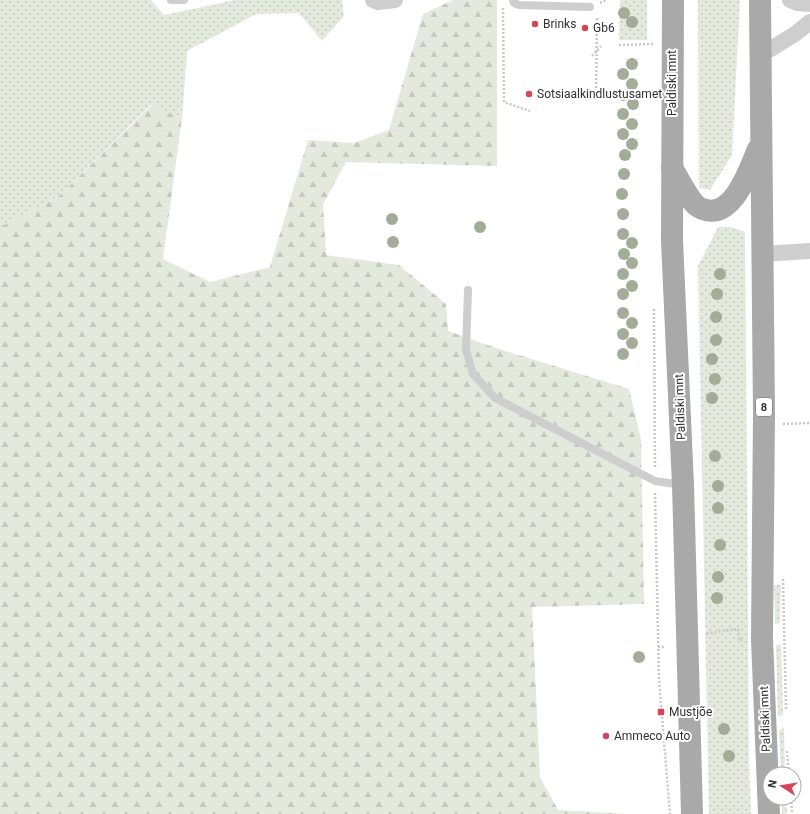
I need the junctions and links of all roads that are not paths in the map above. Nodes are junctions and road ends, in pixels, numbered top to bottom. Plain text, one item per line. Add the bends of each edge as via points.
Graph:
1 (171, 0) edge
2 (184, 0) edge
3 (373, 0) edge
4 (395, 0) edge
5 (513, 0) edge
6 (673, 0) edge
7 (760, 0) edge
8 (790, 0) edge
9 (810, 4) edge
10 (595, 7) road end
11 (810, 22) edge
12 (761, 55) junction
13 (761, 143) junction
14 (671, 166) junction
15 (810, 251) edge
16 (762, 254) junction
17 (468, 290) dead end
18 (683, 485) junction
19 (692, 814) edge
20 (769, 814) edge

1 - 2 lane
3 - 4 street
5 - 10 lane via 519,5
6 - 14 main road, Paldiski mnt
7 - 12 main road, Paldiski mnt / 8
8 - 9 street via 797,4
11 - 12 street
12 - 13 main road, Paldiski mnt / 8
13 - 14 main road via 737,194 726,206 717,210 701,209 693,203
13 - 16 main road, Paldiski mnt / 8
14 - 18 main road, Paldiski mnt
15 - 16 street
16 - 20 main road, Paldiski mnt / 8 via 762,639
17 - 18 lane via 466,350 473,374 495,398 655,481
18 - 19 main road, Paldiski mnt

